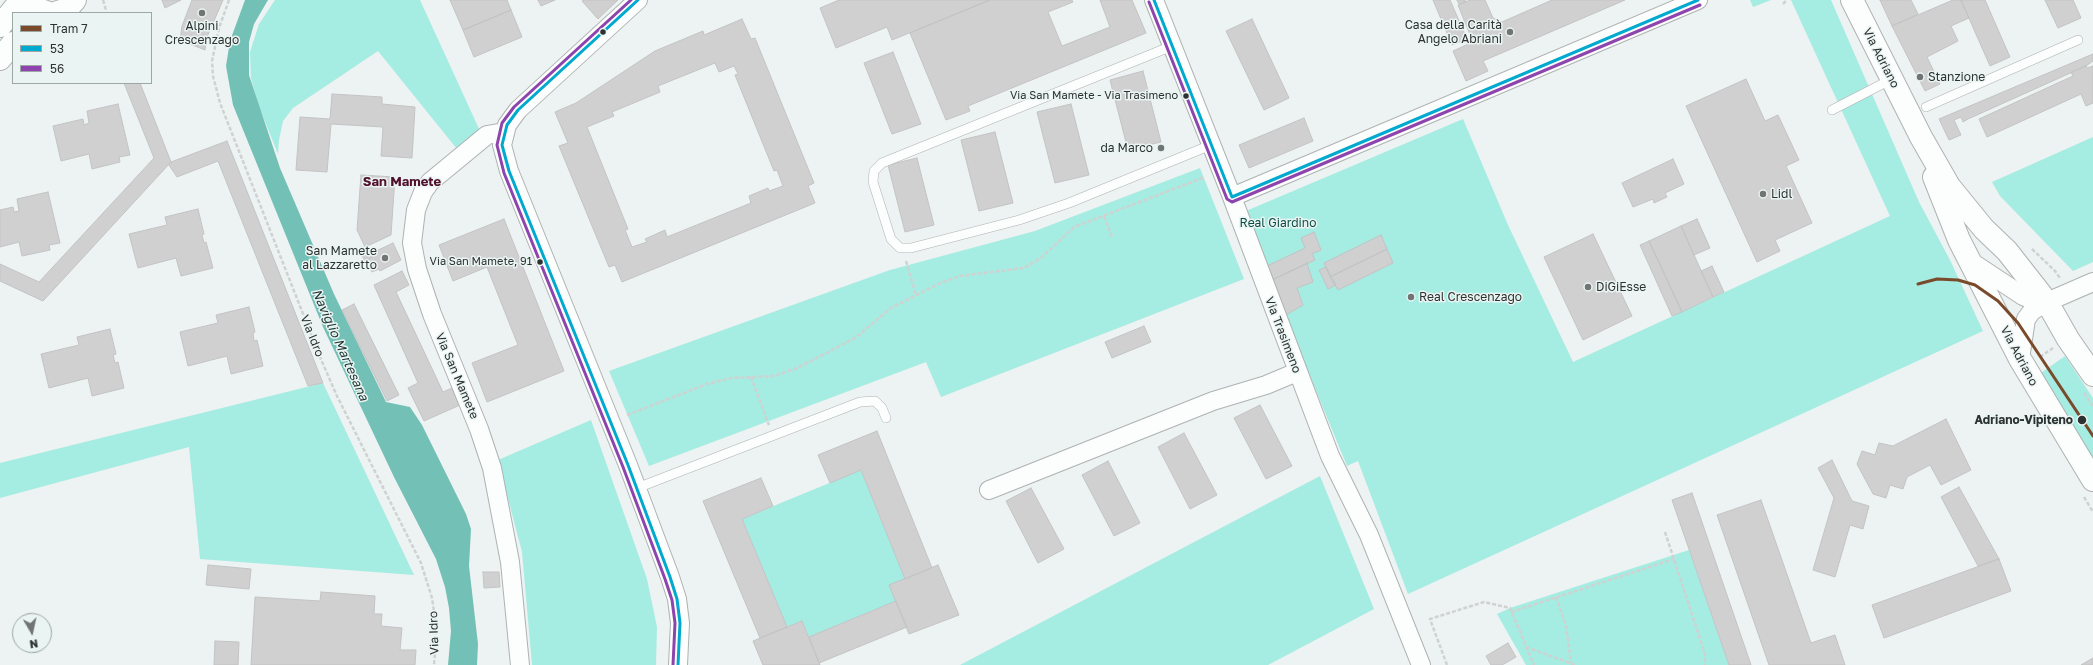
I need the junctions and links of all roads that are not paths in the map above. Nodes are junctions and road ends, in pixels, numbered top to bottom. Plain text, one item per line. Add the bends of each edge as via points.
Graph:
1 (21, 0) edge
2 (638, 0) edge
3 (1154, 0) edge
4 (1698, 0) edge
5 (1852, 0) edge
6 (0, 26) edge
7 (2078, 40) dead end
8 (12, 44) edge
9 (1172, 46) junction
10 (0, 59) edge
11 (1892, 79) junction
12 (1926, 107) dead end
13 (1832, 110) dead end
14 (504, 132) junction
15 (1921, 137) junction
16 (1211, 145) junction
17 (1232, 197) junction
18 (1970, 261) junction
19 (2093, 282) edge
20 (2047, 302) junction
21 (2022, 363) junction
22 (1297, 372) junction
23 (2093, 375) edge
24 (886, 418) dead end
25 (2093, 480) edge
26 (637, 488) junction
27 (989, 490) dead end
28 (520, 665) edge
29 (678, 665) edge
30 (1421, 665) edge

1 - 6 street
2 - 14 street via 524,104
3 - 9 street, Via Trasimeno
4 - 17 street
5 - 11 street, Via Adriano
7 - 12 lane
8 - 10 street
9 - 16 street, Via Trasimeno
9 - 16 lane via 887,160 877,167 872,176 873,187 891,239 896,245 905,248 1037,215
11 - 13 lane
11 - 15 street, Via Adriano
14 - 26 street via 502,145 509,171
14 - 28 street, Via San Mamete via 487,135 430,182 416,210 412,242 417,269 432,314 492,468 509,555
15 - 18 street, Via Adriano via 1934,178
15 - 20 street, Via Adriano via 1949,186 1984,229 2007,251
16 - 17 street, Via Trasimeno
17 - 22 street, Via Trasimeno
18 - 20 street via 2023,296
18 - 21 street, Via Adriano
19 - 20 street
20 - 21 street via 2032,311 2026,319
20 - 23 street, Via Adriano
21 - 25 street, Via Adriano
22 - 27 street via 1266,385 1212,401
22 - 30 street, Via Trasimeno via 1334,465 1369,535
24 - 26 lane via 882,408 875,401 865,400
26 - 29 street via 677,599 680,631

